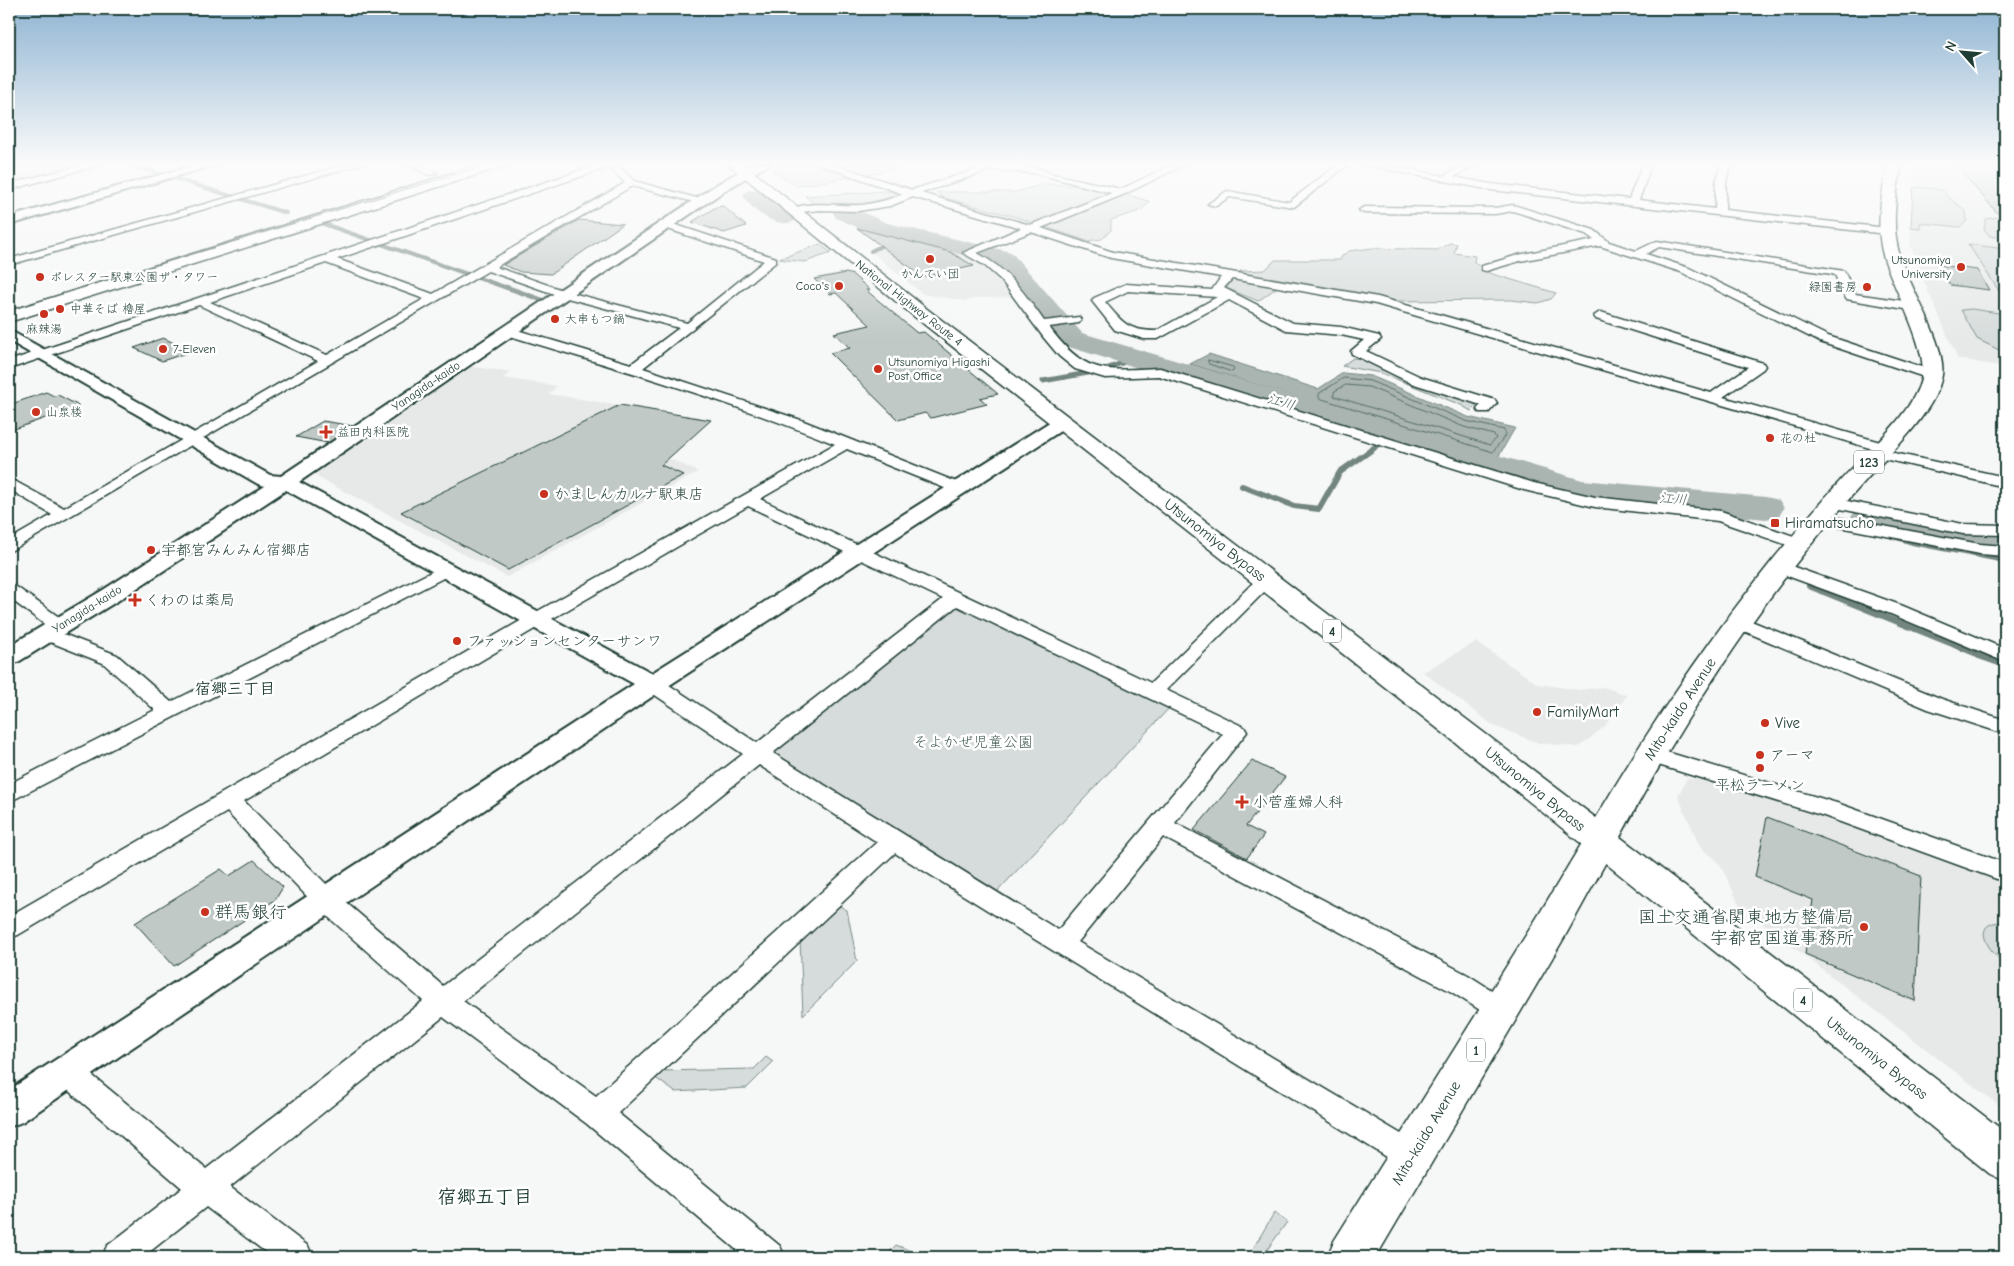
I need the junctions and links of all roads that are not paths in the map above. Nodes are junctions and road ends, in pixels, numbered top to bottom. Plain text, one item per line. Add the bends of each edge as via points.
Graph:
1 (151, 222) edge
2 (271, 222) edge
3 (278, 222) edge
4 (304, 222) edge
5 (321, 222) edge
6 (436, 222) edge
7 (564, 222) edge
8 (670, 222) edge
9 (810, 222) edge
10 (1011, 222) edge
11 (1046, 222) edge
12 (1558, 222) edge
13 (1809, 222) edge
14 (1888, 222) edge
15 (666, 225) junction
16 (1031, 228) junction
17 (1887, 230) junction
18 (1603, 242) junction
19 (233, 246) junction
20 (1638, 254) junction
21 (326, 259) junction
22 (9, 262) edge
23 (140, 262) junction
24 (486, 267) junction
25 (1486, 268) dead end
26 (1230, 275) junction
27 (564, 294) junction
28 (1230, 295) junction
29 (433, 298) junction
30 (199, 301) junction
31 (9, 302) edge
32 (1911, 306) junction
33 (1600, 316) dead end
34 (9, 317) edge
35 (1072, 321) dead end
36 (9, 322) edge
37 (1044, 325) junction
38 (689, 327) junction
39 (507, 331) junction
40 (9, 335) edge
41 (51, 351) junction
42 (327, 360) junction
43 (9, 365) edge
44 (633, 369) junction
45 (1932, 375) junction
46 (1713, 399) junction
47 (1484, 409) dead end
48 (1062, 422) junction
49 (200, 433) junction
50 (847, 443) junction
51 (1879, 450) junction
52 (285, 482) junction
53 (2005, 482) edge
54 (9, 483) edge
55 (958, 488) junction
56 (748, 500) junction
57 (1826, 511) junction
58 (63, 514) junction
59 (2005, 530) edge
60 (1799, 544) junction
61 (9, 547) edge
62 (2005, 551) edge
63 (859, 552) junction
64 (1780, 567) junction
65 (445, 570) junction
66 (1266, 580) junction
67 (9, 590) edge
68 (956, 598) junction
69 (536, 620) junction
70 (1738, 622) junction
71 (53, 630) junction
72 (9, 656) edge
73 (2005, 656) edge
74 (653, 684) junction
75 (1153, 692) junction
76 (170, 712) junction
77 (2005, 728) edge
78 (757, 755) junction
79 (1650, 755) junction
80 (9, 794) edge
81 (229, 800) junction
82 (1160, 825) junction
83 (894, 840) junction
84 (1600, 842) junction
85 (2005, 873) edge
86 (326, 900) junction
87 (9, 928) edge
88 (1061, 944) junction
89 (442, 1001) junction
90 (1500, 1009) junction
91 (66, 1072) junction
92 (9, 1110) edge
93 (596, 1114) junction
94 (1413, 1157) junction
95 (2005, 1159) edge
96 (206, 1188) junction
97 (118, 1257) edge
98 (297, 1257) edge
99 (770, 1257) edge
100 (1350, 1257) edge

1 - 22 street
2 - 23 main road
3 - 23 main road
4 - 19 main road
5 - 19 main road
6 - 21 street
7 - 24 street
8 - 15 street, Yanagida-kaido
9 - 48 main road, National Highway Route 4 / 4
10 - 16 street
11 - 16 street
12 - 18 street via 1590,232
13 - 17 street
14 - 17 main road, Mito-kaido Avenue / 123
15 - 27 street, Yanagida-kaido
15 - 38 street via 772,260
16 - 26 street via 1110,255
16 - 37 street via 968,254 994,265
17 - 32 main road, Mito-kaido Avenue / 123 via 1892,257
18 - 20 street
18 - 25 street via 1518,258
19 - 34 main road
20 - 32 street via 1657,244 1834,271 1840,273 1850,297
20 - 45 street via 1685,270 1824,339
21 - 29 street
21 - 30 street
23 - 31 main road
24 - 27 street
24 - 29 street
26 - 28 street via 1217,289
26 - 46 street via 1378,301
27 - 38 street
27 - 39 street, Yanagida-kaido
28 - 28 street via 1126,287 1098,301 1119,327 1144,335 1158,335
28 - 47 street via 1290,327 1342,331 1375,338 1357,351 1416,380 1490,403
29 - 42 street
30 - 41 street
30 - 42 street
32 - 45 main road, Mito-kaido Avenue / 123 via 1930,354
33 - 46 street via 1758,366
35 - 37 street
36 - 41 street
37 - 60 street via 1075,364 1098,374 1160,372 1530,487 1595,502 1720,516
38 - 44 street
39 - 44 street
39 - 52 street, Yanagida-kaido
40 - 41 street
41 - 43 street
41 - 49 street
42 - 49 street
44 - 50 street
45 - 51 main road, Mito-kaido Avenue / 123 via 1924,398
46 - 51 street
48 - 55 street
48 - 66 main road, Utsunomiya Bypass / 4
49 - 52 street via 265,480
49 - 58 street
50 - 55 street
50 - 56 street
51 - 53 street
51 - 57 main road, Mito-kaido Avenue / 123
52 - 65 street
52 - 71 street, Yanagida-kaido
54 - 58 street
55 - 63 street
56 - 63 street
56 - 69 street
57 - 59 street via 1963,529
57 - 60 main road, Mito-kaido Avenue / 123
57 - 62 street via 1980,549
58 - 61 street
60 - 64 main road, Mito-kaido Avenue / 123
63 - 68 street
63 - 74 street
64 - 70 main road, Mito-kaido Avenue / 123
64 - 73 street via 1897,610
65 - 69 street
65 - 76 street
66 - 75 street
66 - 84 main road, Utsunomiya Bypass / 4
67 - 71 street
68 - 75 street
68 - 78 street
69 - 74 street
69 - 81 street
70 - 77 street via 1935,704
70 - 79 main road, Mito-kaido Avenue / 123
71 - 72 street, Yanagida-kaido
71 - 76 street via 110,659
74 - 78 street
74 - 86 street
75 - 82 street via 1237,732
76 - 80 street
78 - 83 street
78 - 89 street
79 - 84 main road, Mito-kaido Avenue / 123
79 - 85 street via 1686,769 1773,791 1867,822
81 - 86 street
81 - 87 street
82 - 88 street
82 - 90 street via 1459,983
83 - 88 street
83 - 93 street
84 - 90 main road, Mito-kaido Avenue / 1
84 - 95 main road, Utsunomiya Bypass / 4
86 - 89 street
86 - 91 street
88 - 94 street
89 - 93 street
89 - 96 street
90 - 94 main road, Mito-kaido Avenue / 1
91 - 92 street
91 - 96 street
93 - 99 street
94 - 100 main road, Mito-kaido Avenue / 1
96 - 97 street
96 - 98 street

